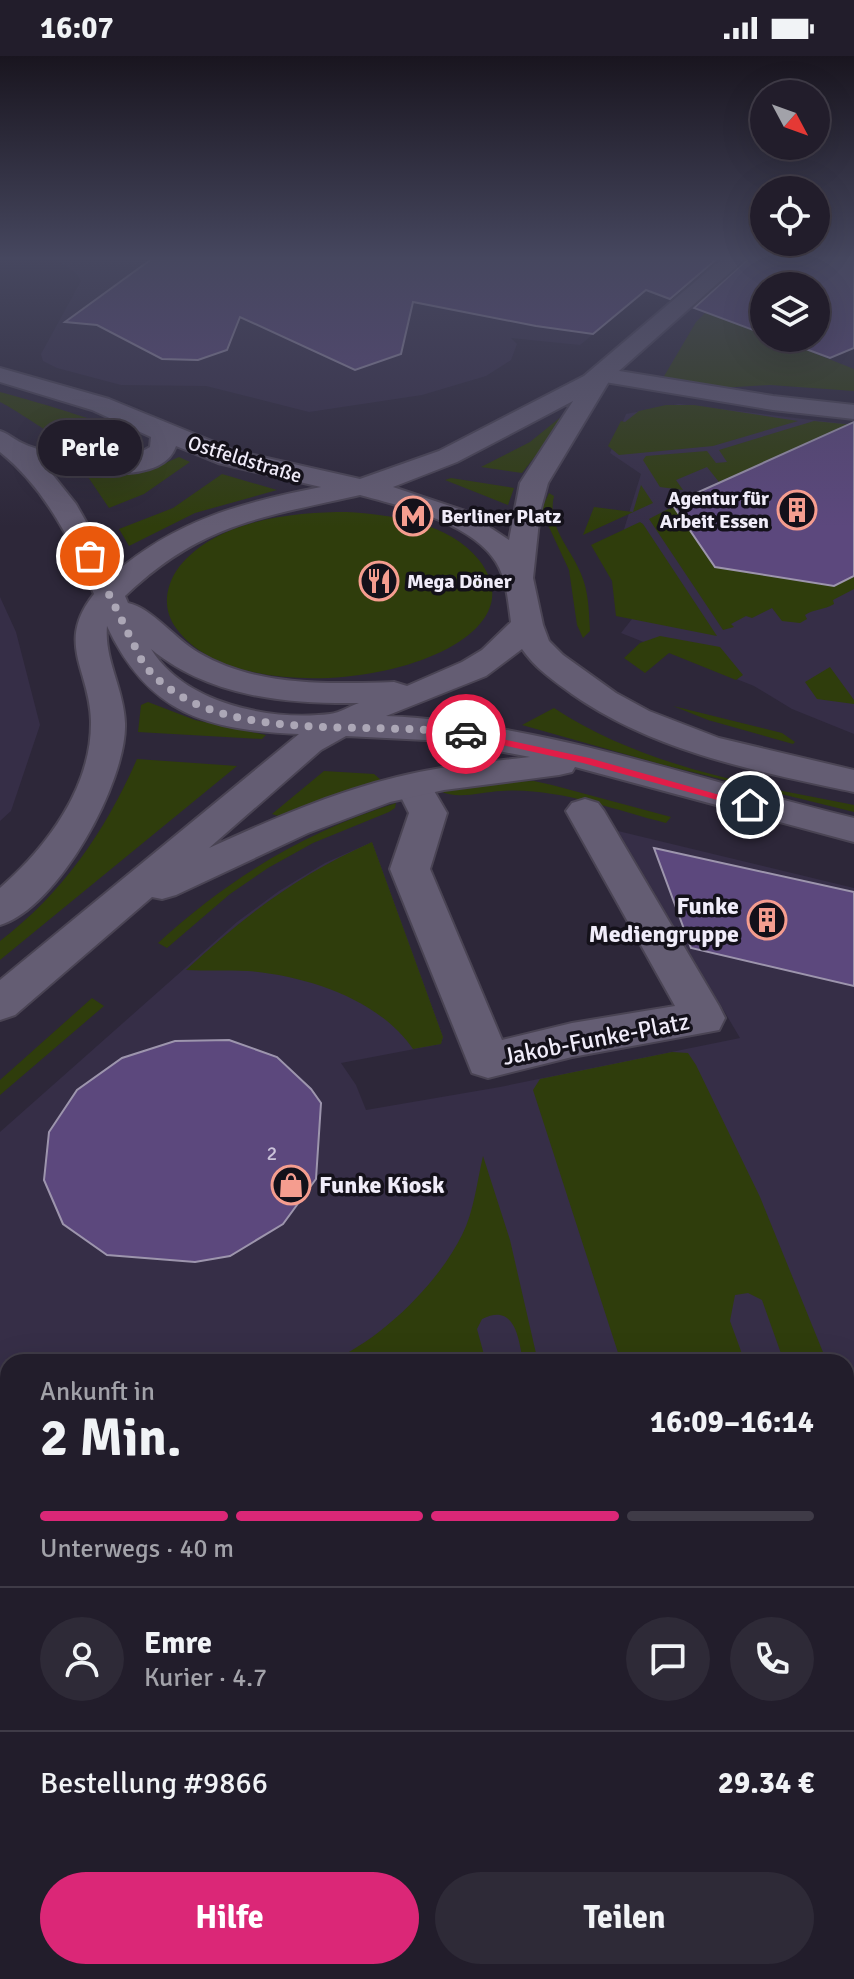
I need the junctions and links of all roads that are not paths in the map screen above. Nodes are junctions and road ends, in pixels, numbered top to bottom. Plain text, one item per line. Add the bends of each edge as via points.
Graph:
1 (630, 348) edge
2 (0, 375) edge
3 (601, 375) junction
4 (854, 412) edge
5 (160, 430) junction
6 (7, 444) edge
7 (357, 489) junction
8 (519, 577) junction
9 (110, 594) junction
10 (526, 623) junction
11 (426, 691) junction
12 (338, 725) junction
13 (585, 760) junction
14 (854, 781) edge
15 (420, 797) dead end
16 (585, 811) dead end
17 (854, 830) edge
18 (113, 910) junction
19 (0, 911) edge
20 (0, 1004) edge

1 - 3 main road
2 - 5 main road, Ostfeldstraße via 75,396
3 - 4 main road
3 - 7 main road via 447,457
3 - 8 main road via 534,483
5 - 6 main road via 162,450 130,465 92,464
5 - 7 main road, Ostfeldstraße via 225,457
6 - 9 main road via 50,488
7 - 8 main road, Ostfeldstraße via 415,502 470,525 504,551
7 - 9 main road via 214,522 163,549
8 - 10 main road
9 - 11 main road via 174,652 229,679 311,692
9 - 12 main road via 143,663 180,697 252,721
9 - 19 main road via 89,634 108,724 92,795 58,852
10 - 11 main road via 495,656
10 - 14 main road via 535,645 552,662 648,725 717,749
11 - 12 main road
12 - 13 main road via 462,733
12 - 18 main road via 283,764
13 - 17 main road
13 - 18 main road via 378,793 320,813
15 - 16 main road, Jakob-Funke-Platz via 428,813 410,869 488,1061 572,1040 703,1018
18 - 20 main road

